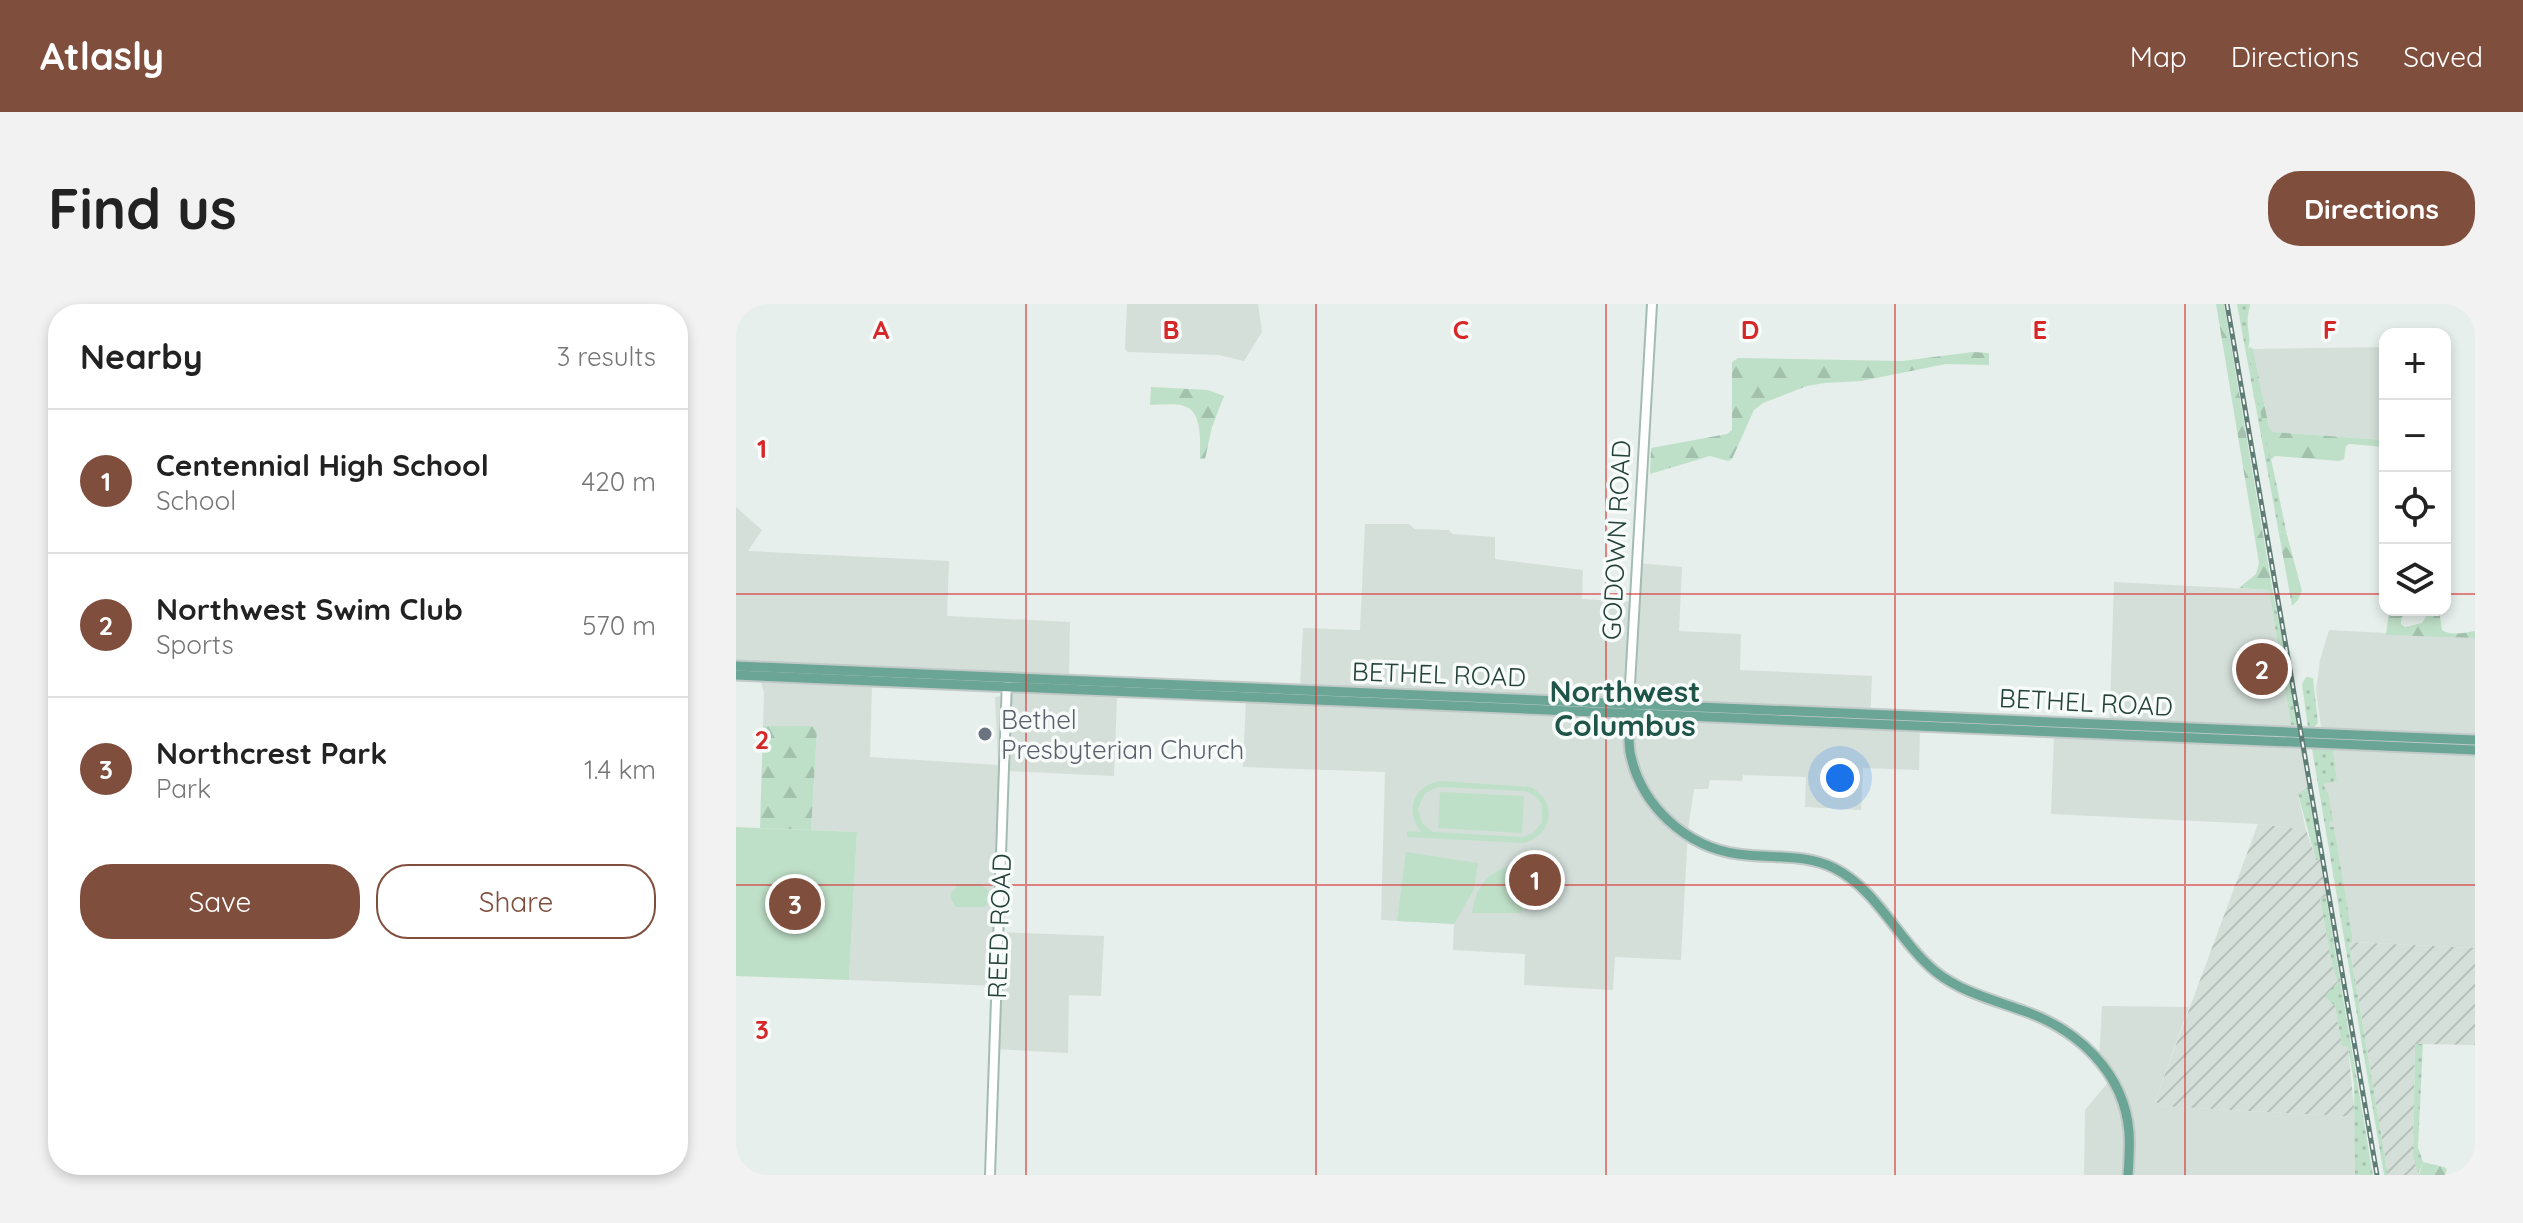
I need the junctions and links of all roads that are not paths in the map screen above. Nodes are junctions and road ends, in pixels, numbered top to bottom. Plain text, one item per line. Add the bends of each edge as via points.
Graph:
1 (1652, 304) edge
2 (736, 666) edge
3 (736, 675) edge
4 (1007, 676) junction
5 (1007, 688) junction
6 (1629, 702) junction
7 (1629, 714) junction
8 (2361, 736) junction
9 (2419, 738) junction
10 (2475, 740) edge
11 (2322, 743) junction
12 (2380, 746) junction
13 (2475, 750) edge
14 (990, 1175) edge
15 (2128, 1175) edge

1 - 6 main road, GODOWN ROAD
2 - 4 main road, BETHEL ROAD
3 - 5 main road, BETHEL ROAD
4 - 5 main road, REED ROAD
4 - 6 main road, BETHEL ROAD
5 - 7 main road, BETHEL ROAD
5 - 14 main road, REED ROAD
6 - 7 main road, GODOWN ROAD
6 - 8 main road, BETHEL ROAD
7 - 11 main road, BETHEL ROAD
7 - 15 main road, GODOWN ROAD via 1630,752 1641,784 1679,829 1727,852 1804,859 1838,871 1861,888 1943,977 2048,1020 2079,1039 2120,1095 2129,1132
8 - 9 main road, BETHEL ROAD
8 - 11 main road
9 - 10 main road, BETHEL ROAD
9 - 12 main road
11 - 12 main road, BETHEL ROAD
12 - 13 main road, BETHEL ROAD

